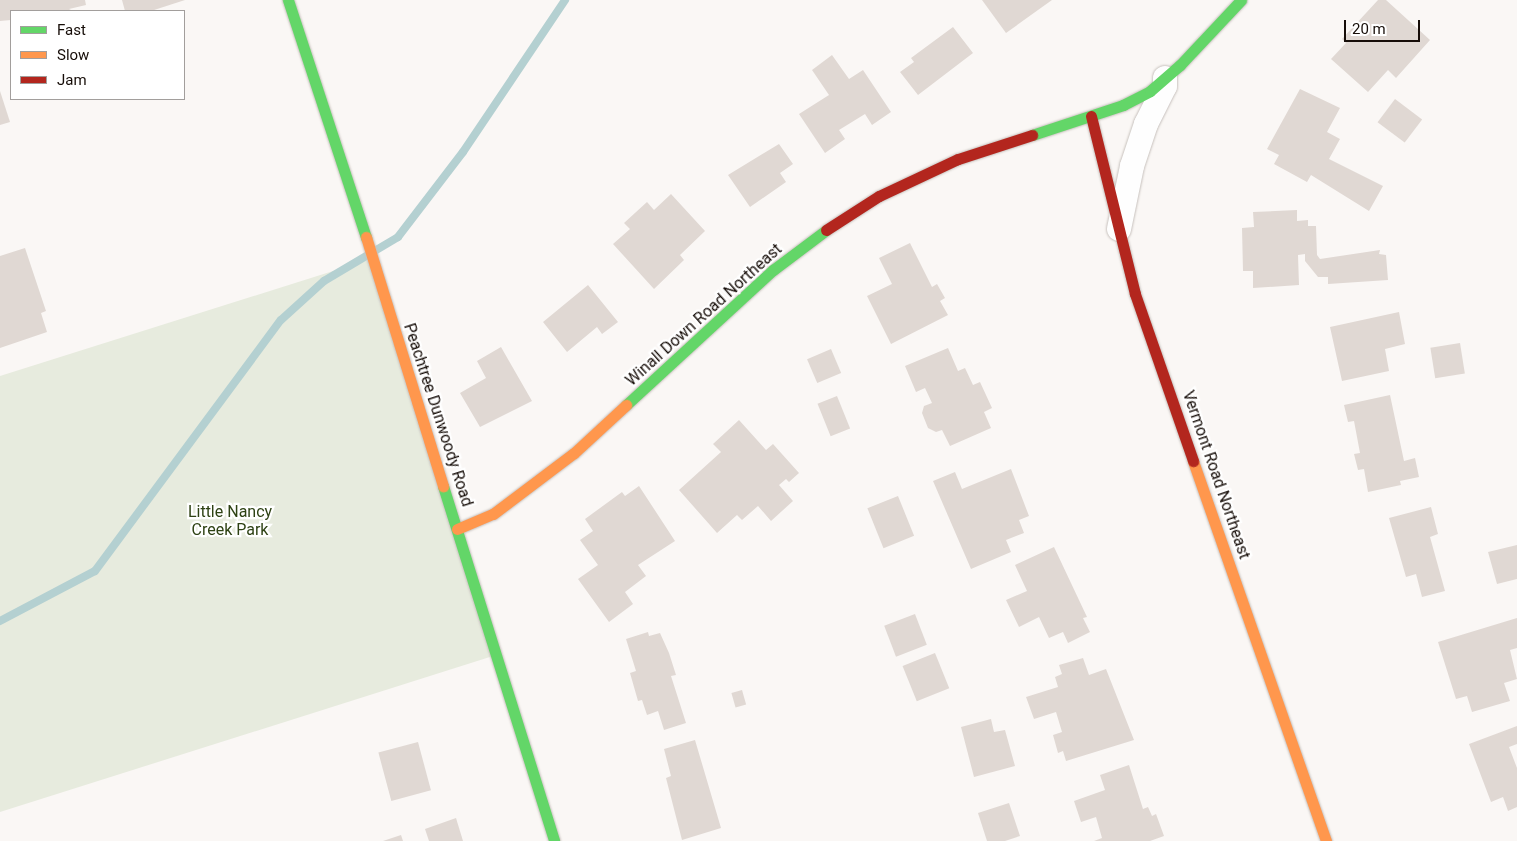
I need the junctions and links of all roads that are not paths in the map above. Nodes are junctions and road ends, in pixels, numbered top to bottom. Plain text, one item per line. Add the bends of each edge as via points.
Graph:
1 (288, 0) edge
2 (1241, 0) edge
3 (1165, 78) junction
4 (1091, 116) junction
5 (1119, 230) junction
6 (456, 529) junction
7 (554, 841) edge
8 (1326, 841) edge

1 - 6 street, Peachtree Dunwoody Road
2 - 3 street, Winall Down Road Northeast
3 - 4 street, Winall Down Road Northeast via 1130,102
3 - 5 street via 1165,86 1146,124 1132,166
4 - 5 street, Vermont Road Northeast
4 - 6 street, Winall Down Road Northeast via 958,159 879,196 827,229 773,270 574,453 493,514
5 - 8 street, Vermont Road Northeast via 1136,294
6 - 7 street, Peachtree Dunwoody Road

